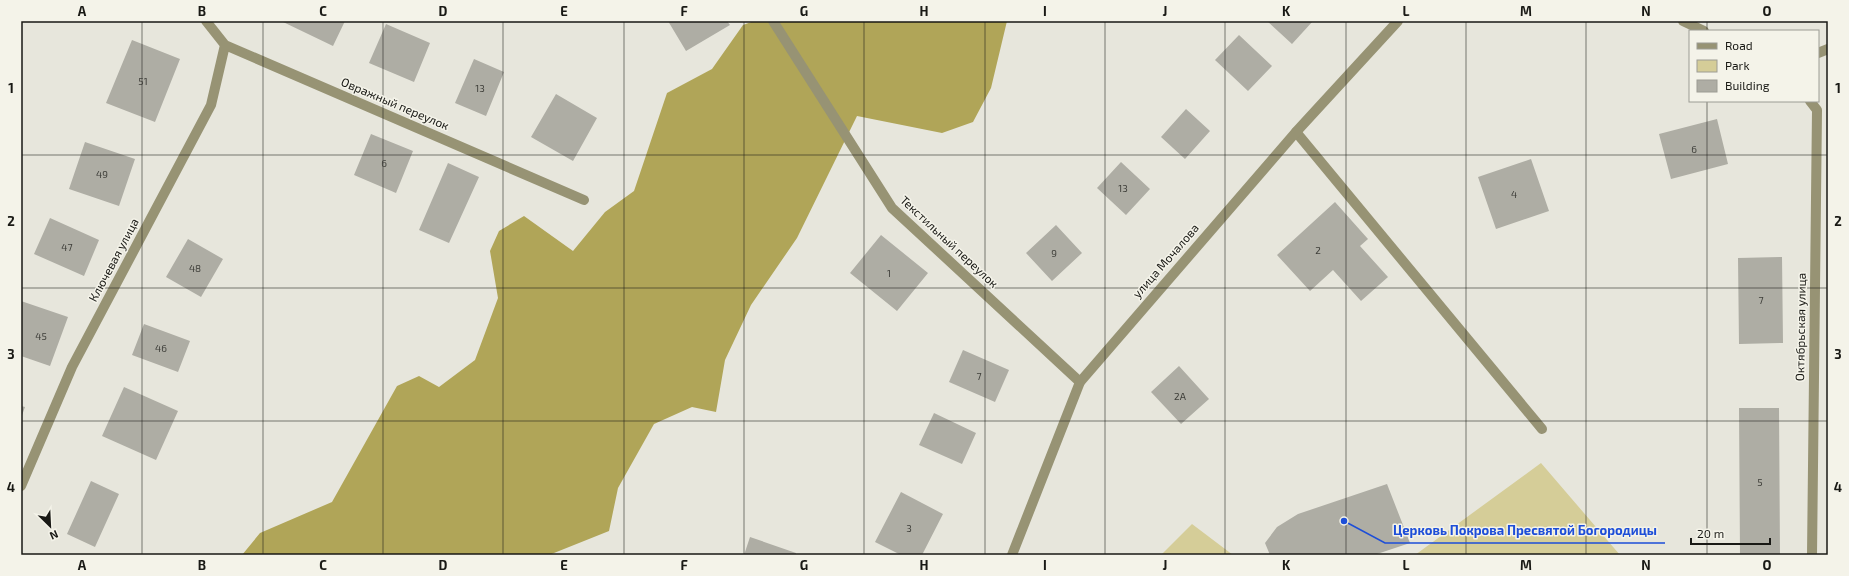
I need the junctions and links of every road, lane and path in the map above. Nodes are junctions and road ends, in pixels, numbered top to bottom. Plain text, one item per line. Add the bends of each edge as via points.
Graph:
1 (206, 21) edge
2 (773, 21) edge
3 (1398, 21) edge
4 (1683, 21) edge
5 (1702, 30) edge
6 (225, 45) junction
7 (1811, 102) edge
8 (1296, 132) junction
9 (584, 200) dead end
10 (1080, 382) junction
11 (1542, 429) dead end
12 (21, 486) edge
13 (1012, 555) edge
14 (1812, 555) edge

1 - 6 street, Овражный переулок
2 - 10 street, Текстильный переулок via 892,208
3 - 8 street, улица Мочалова
4 - 5 street
6 - 9 street, Овражный переулок
6 - 12 street, Ключевая улица via 211,105 72,367
7 - 14 street, Октябрьская улица via 1817,110
8 - 10 street, улица Мочалова
8 - 11 street
10 - 13 street, улица Мочалова

